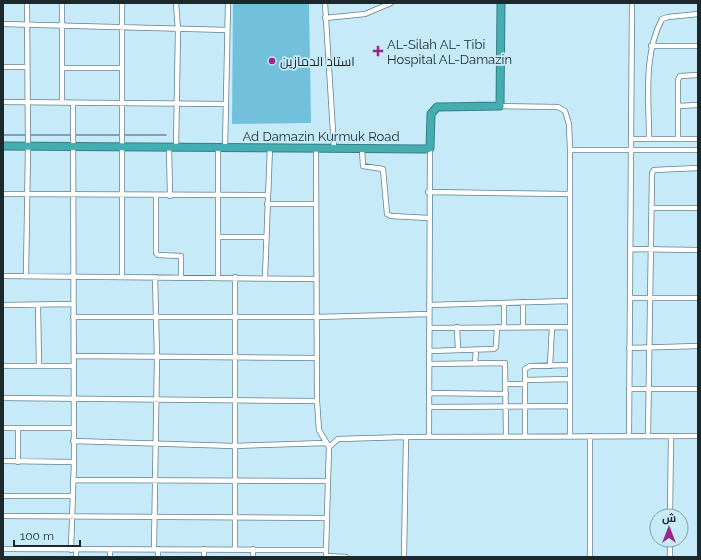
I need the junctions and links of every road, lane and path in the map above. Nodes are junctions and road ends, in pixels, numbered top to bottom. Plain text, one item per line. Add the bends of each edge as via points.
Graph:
1 (27, 3) edge
2 (62, 3) edge
3 (122, 3) edge
4 (176, 3) edge
5 (228, 3) edge
6 (325, 3) edge
7 (391, 3) edge
8 (501, 3) edge
9 (632, 3) edge
10 (698, 14) edge
11 (325, 18) junction
12 (3, 24) edge
13 (27, 24) junction
14 (61, 26) junction
15 (122, 27) junction
16 (178, 30) junction
17 (227, 30) junction
18 (651, 46) junction
19 (698, 46) edge
20 (3, 67) edge
21 (27, 67) junction
22 (62, 68) junction
23 (122, 68) junction
24 (698, 74) edge
25 (3, 102) edge
26 (27, 102) junction
27 (62, 103) junction
28 (73, 103) junction
29 (121, 104) junction
30 (177, 104) junction
31 (225, 104) junction
32 (500, 106) junction
33 (678, 106) junction
34 (698, 106) edge
35 (649, 138) junction
36 (631, 139) junction
37 (678, 139) junction
38 (698, 139) edge
39 (3, 146) edge
40 (28, 146) junction
41 (73, 146) junction
42 (122, 147) junction
43 (270, 147) junction
44 (173, 148) junction
45 (222, 148) junction
46 (316, 148) junction
47 (334, 148) junction
48 (430, 148) junction
49 (362, 149) junction
50 (570, 150) junction
51 (630, 150) junction
52 (698, 150) edge
53 (698, 168) edge
54 (428, 192) junction
55 (3, 194) edge
56 (27, 194) junction
57 (73, 194) junction
58 (570, 194) junction
59 (122, 195) junction
60 (218, 195) junction
61 (267, 195) junction
62 (156, 196) junction
63 (170, 196) junction
64 (267, 204) junction
65 (315, 204) junction
66 (652, 208) junction
67 (698, 208) edge
68 (428, 218) junction
69 (218, 237) junction
70 (266, 237) junction
71 (630, 249) junction
72 (651, 249) junction
73 (698, 250) edge
74 (3, 276) edge
75 (26, 276) junction
76 (73, 276) junction
77 (122, 276) junction
78 (155, 277) junction
79 (181, 277) junction
80 (218, 277) junction
81 (235, 277) junction
82 (266, 277) junction
83 (316, 279) junction
84 (630, 298) junction
85 (651, 298) junction
86 (698, 298) edge
87 (570, 301) junction
88 (523, 302) junction
89 (504, 303) junction
90 (73, 304) junction
91 (3, 305) edge
92 (429, 305) junction
93 (38, 306) junction
94 (429, 314) junction
95 (235, 317) junction
96 (316, 317) junction
97 (73, 318) junction
98 (157, 318) junction
99 (523, 327) junction
100 (552, 327) junction
101 (570, 327) junction
102 (429, 328) junction
103 (457, 328) junction
104 (497, 328) junction
105 (504, 328) junction
106 (698, 346) edge
107 (650, 347) junction
108 (629, 348) junction
109 (458, 350) junction
110 (476, 350) junction
111 (429, 351) junction
112 (74, 356) junction
113 (157, 357) junction
114 (234, 358) junction
115 (317, 358) junction
116 (429, 364) junction
117 (475, 364) junction
118 (570, 365) junction
119 (3, 366) edge
120 (39, 366) junction
121 (74, 366) junction
122 (550, 366) junction
123 (570, 379) junction
124 (525, 382) junction
125 (506, 384) junction
126 (629, 389) junction
127 (649, 389) junction
128 (698, 389) edge
129 (429, 393) junction
130 (506, 394) junction
131 (3, 398) edge
132 (74, 398) junction
133 (155, 400) junction
134 (234, 400) junction
135 (317, 401) junction
136 (506, 406) junction
137 (570, 406) junction
138 (429, 407) junction
139 (525, 407) junction
140 (3, 428) edge
141 (18, 428) junction
142 (74, 428) junction
143 (506, 436) junction
144 (525, 436) junction
145 (570, 436) junction
146 (590, 436) junction
147 (629, 436) junction
148 (648, 436) junction
149 (670, 436) junction
150 (698, 436) edge
151 (406, 437) junction
152 (429, 437) junction
153 (73, 441) junction
154 (154, 444) junction
155 (327, 445) junction
156 (234, 446) junction
157 (3, 461) edge
158 (18, 462) junction
159 (74, 462) junction
160 (73, 480) junction
161 (154, 481) junction
162 (235, 481) junction
163 (327, 481) junction
164 (3, 496) edge
165 (72, 496) junction
166 (670, 508) edge
167 (3, 516) edge
168 (72, 516) junction
169 (153, 517) junction
170 (235, 517) junction
171 (327, 518) junction
172 (235, 548) junction
173 (3, 549) edge
174 (73, 549) junction
175 (156, 549) junction
176 (204, 549) junction
177 (253, 549) junction
178 (110, 550) junction
179 (326, 550) junction
180 (326, 556) edge
181 (76, 557) edge
182 (110, 557) edge
183 (158, 557) edge
184 (204, 557) edge
185 (253, 557) edge
186 (346, 557) edge
187 (404, 557) edge
188 (590, 557) edge

1 - 13 street
2 - 14 street
3 - 15 street
4 - 16 street
5 - 17 street
6 - 11 street
7 - 11 street via 365,14
8 - 32 highway
9 - 36 street
10 - 18 street via 662,19
11 - 47 street
12 - 13 street
13 - 14 street
13 - 21 street
14 - 15 street
14 - 22 street
15 - 16 street
15 - 23 street
16 - 17 street
16 - 30 street
17 - 31 street
18 - 19 street
18 - 35 street
20 - 21 street
21 - 26 street
22 - 23 street
22 - 27 street
23 - 29 street
24 - 33 street via 680,76
25 - 26 street
26 - 27 street
26 - 40 street
27 - 28 street
28 - 29 street
28 - 41 street
29 - 30 street
29 - 42 street
30 - 31 street
30 - 44 street
31 - 45 street
32 - 48 highway via 437,107 431,114
32 - 50 street via 558,107 564,110 569,124
33 - 34 street
33 - 37 street
35 - 36 street
35 - 37 street
36 - 51 street
37 - 38 street
39 - 40 highway, Ad Damazin Kurmuk Road
40 - 41 highway, Ad Damazin Kurmuk Road
40 - 56 street
41 - 42 highway, Ad Damazin Kurmuk Road
41 - 57 street
42 - 44 highway, Ad Damazin Kurmuk Road
42 - 59 street
43 - 45 highway, Ad Damazin Kurmuk Road
43 - 46 highway, Ad Damazin Kurmuk Road
43 - 61 street
44 - 45 highway, Ad Damazin Kurmuk Road
44 - 63 street
45 - 60 street
46 - 47 highway, Ad Damazin Kurmuk Road
46 - 65 street
47 - 49 highway, Ad Damazin Kurmuk Road
48 - 49 highway, Ad Damazin Kurmuk Road
48 - 54 street
49 - 68 street via 363,166 383,169 387,214
50 - 51 street
50 - 58 street
51 - 52 street
51 - 71 street
53 - 66 street via 654,170
54 - 58 street
54 - 68 street
55 - 56 street
56 - 57 street
56 - 75 street
57 - 59 street
57 - 76 street
58 - 87 street
59 - 62 street
59 - 77 street
60 - 61 street
60 - 63 street
60 - 69 street
61 - 64 street
62 - 63 street
62 - 79 street via 156,253 181,256
64 - 65 street
64 - 70 street
65 - 83 street
66 - 67 street
66 - 72 street
68 - 92 street
69 - 70 street
69 - 80 street
70 - 82 street
71 - 72 street
71 - 84 street
72 - 73 street
72 - 85 street
74 - 75 street
75 - 76 street
76 - 77 street
76 - 90 street
77 - 78 street
78 - 79 street
78 - 98 street
79 - 80 street
80 - 81 street
81 - 82 street
81 - 95 street
82 - 83 street
83 - 96 street
84 - 85 street
84 - 108 street
85 - 86 street
85 - 107 street
87 - 88 street
87 - 101 street
88 - 89 street
88 - 99 street
89 - 92 street
89 - 105 street
90 - 93 street
90 - 97 street
91 - 93 street
92 - 94 street
93 - 120 street
94 - 96 street
94 - 102 street
95 - 96 street
95 - 98 street
95 - 114 street
96 - 115 street
97 - 98 street
97 - 112 street
98 - 113 street
99 - 100 street
99 - 105 street
100 - 101 street
100 - 122 street
101 - 118 street
102 - 103 street
102 - 111 street
103 - 104 street
103 - 109 street
104 - 105 street
104 - 110 street via 495,348
106 - 107 street
107 - 108 street
107 - 127 street
108 - 126 street
109 - 110 street
109 - 111 street
110 - 117 street
111 - 116 street
112 - 113 street
112 - 121 street
113 - 114 street
113 - 133 street
114 - 115 street
114 - 134 street
115 - 135 street
116 - 117 street
116 - 129 street
117 - 125 street via 505,363
118 - 122 street
118 - 123 street
119 - 120 street
120 - 121 street
121 - 132 street
122 - 124 street via 526,367
123 - 124 street
123 - 137 street
124 - 125 street
124 - 139 street
125 - 130 street
126 - 127 street
126 - 147 street
127 - 128 street
127 - 148 street
129 - 130 street
129 - 138 street
130 - 136 street
131 - 132 street
132 - 133 street
132 - 142 street
133 - 134 street
133 - 154 street
134 - 135 street
134 - 156 street
135 - 155 street via 319,430
136 - 138 street
136 - 139 street
136 - 143 street
137 - 139 street
137 - 145 street
138 - 152 street
139 - 144 street
140 - 141 street
141 - 142 street
141 - 158 street
142 - 153 street
143 - 144 street
143 - 152 street
144 - 145 street
145 - 146 street
146 - 147 street
146 - 188 street
147 - 148 street
148 - 149 street
149 - 150 street
149 - 166 street
151 - 152 street
151 - 155 street via 338,439
151 - 187 street
153 - 154 street
153 - 159 street
154 - 156 street
154 - 161 street
155 - 156 street
155 - 163 street
156 - 162 street
157 - 158 street
158 - 159 street
159 - 160 street
160 - 161 street
160 - 165 street
161 - 162 street
161 - 169 street
162 - 163 street
162 - 170 street
163 - 171 street
164 - 165 street
165 - 168 street
167 - 168 street
168 - 169 street
168 - 174 street
169 - 170 street
169 - 175 street
170 - 171 street
170 - 172 street
171 - 179 street
172 - 176 street
172 - 177 street
173 - 174 street
174 - 178 street
174 - 181 street
175 - 176 street
175 - 178 street
175 - 183 street
176 - 184 street
177 - 179 street
177 - 185 street
178 - 182 street
179 - 180 street
180 - 186 street

